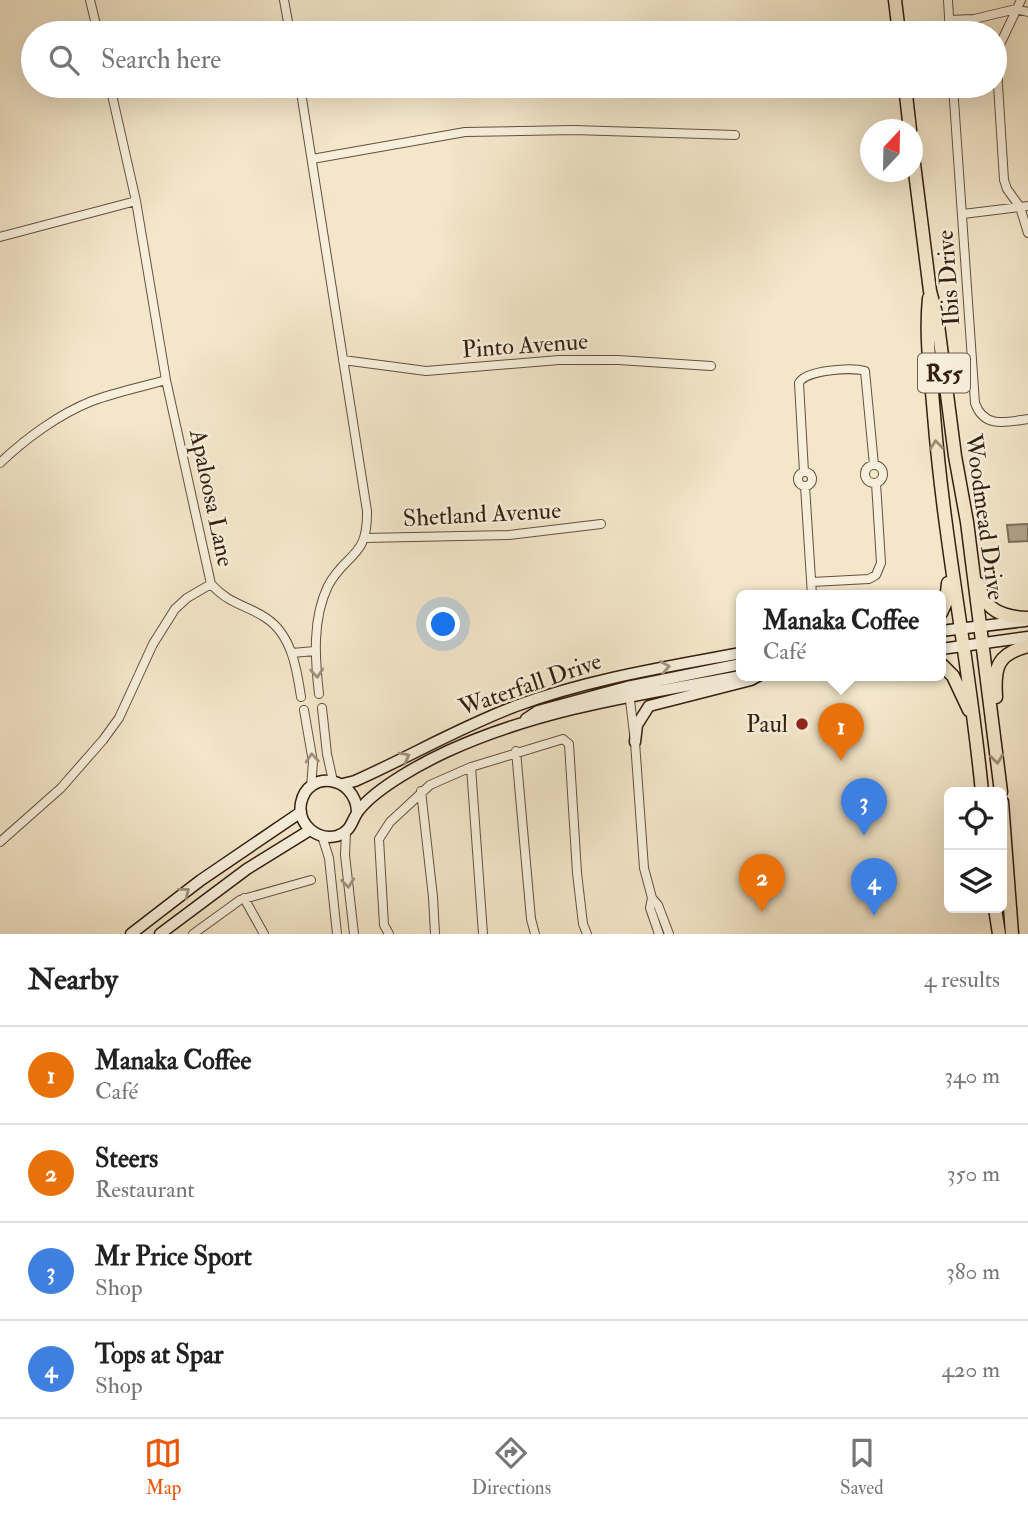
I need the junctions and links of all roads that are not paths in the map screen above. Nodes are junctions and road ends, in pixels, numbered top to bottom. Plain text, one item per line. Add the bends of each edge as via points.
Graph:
1 (90, 0) edge
2 (284, 0) edge
3 (895, 0) edge
4 (947, 0) edge
5 (1021, 0) edge
6 (1016, 9) junction
7 (1028, 12) edge
8 (949, 20) joint
9 (95, 21) edge
10 (288, 21) edge
11 (898, 21) edge
12 (1007, 28) edge
13 (113, 98) edge
14 (302, 98) edge
15 (906, 98) edge
16 (954, 98) edge
17 (999, 98) edge
18 (909, 119) edge
19 (735, 135) dead end
20 (312, 159) junction
21 (916, 182) edge
22 (136, 201) junction
23 (1024, 206) edge
24 (963, 214) junction
25 (1028, 233) edge
26 (0, 237) edge
27 (930, 290) junction
28 (343, 360) junction
29 (711, 366) dead end
30 (166, 380) junction
31 (1028, 419) edge
32 (0, 463) edge
33 (944, 513) junction
34 (967, 522) junction
35 (601, 524) dead end
36 (365, 538) junction
37 (812, 582) junction
38 (211, 584) junction
39 (812, 590) edge
40 (946, 600) edge
41 (1028, 619) edge
42 (978, 627) junction
43 (959, 629) junction
44 (946, 631) edge
45 (1028, 637) edge
46 (981, 644) junction
47 (962, 646) junction
48 (1028, 646) edge
49 (946, 648) edge
50 (315, 651) junction
51 (292, 653) junction
52 (736, 654) edge
53 (736, 665) edge
54 (946, 669) edge
55 (624, 675) junction
56 (736, 676) edge
57 (747, 681) edge
58 (628, 691) junction
59 (319, 694) dead end
60 (302, 697) dead end
61 (322, 708) dead end
62 (304, 710) dead end
63 (993, 725) junction
64 (976, 726) junction
65 (325, 727) junction
66 (308, 729) junction
67 (635, 742) junction
68 (516, 751) junction
69 (471, 767) junction
70 (338, 783) junction
71 (311, 787) junction
72 (982, 787) edge
73 (1000, 787) edge
74 (421, 791) junction
75 (357, 811) junction
76 (301, 812) junction
77 (310, 830) junction
78 (346, 832) junction
79 (322, 836) junction
80 (0, 842) edge
81 (1006, 850) edge
82 (311, 880) dead end
83 (244, 898) junction
84 (652, 898) junction
85 (996, 913) edge
86 (131, 934) edge
87 (160, 934) edge
88 (193, 934) edge
89 (264, 934) edge
90 (338, 934) edge
91 (354, 934) edge
92 (389, 934) edge
93 (435, 934) edge
94 (483, 934) edge
95 (535, 934) edge
96 (587, 934) edge
97 (659, 934) edge
98 (669, 934) edge
99 (999, 934) edge
100 (1013, 934) edge

1 - 9 street
2 - 10 street
3 - 11 main road
4 - 8 street
5 - 6 street
6 - 7 street
6 - 8 street
6 - 12 street
13 - 22 street, Apaloosa Lane
14 - 20 street
15 - 18 main road
16 - 24 street
17 - 23 street via 1004,180
19 - 20 street via 465,132
20 - 28 street
21 - 27 main road, Woodmead Drive / R55
22 - 26 street
22 - 30 street, Apaloosa Lane
23 - 24 street, Ibis Drive
23 - 25 street
24 - 31 street, Ibis Drive via 977,409 984,418 1000,423
33 -> 27 main road, Woodmead Drive / R55 via 930,364
27 - 34 main road, Woodmead Drive / R55
28 - 29 street, Pinto Avenue via 426,371 559,360
28 - 36 street via 366,495
30 - 32 street via 80,406
30 - 38 street, Apaloosa Lane
33 - 40 main road via 949,572
33 - 43 main road, Woodmead Drive / R55
34 - 41 main road via 985,602 1000,614
34 - 42 main road, Woodmead Drive / R55
35 - 36 street, Shetland Avenue via 509,535
36 - 50 street via 324,597
37 - 37 street via 869,579 881,563 876,483 868,480 865,472 874,466 865,371 858,369 806,375 799,383 804,472 797,479 805,486
37 - 39 street
38 - 51 street, Apaloosa Lane via 226,599 270,621
38 - 80 street via 175,609 153,644 120,718 103,740 61,789
41 - 42 main road
42 - 43 main road
42 - 46 main road, Woodmead Drive / R55
43 - 44 main road
43 - 47 main road, Woodmead Drive / R55
45 - 46 main road
46 - 47 main road
46 - 63 main road, Woodmead Drive / R55
47 - 49 main road
47 - 64 main road, Woodmead Drive / R55
48 - 63 main road via 999,662
50 - 51 street
50 -> 59 street
51 - 60 street
55 -> 52 main road, Waterfall Drive
53 - 58 main road
54 - 64 main road
55 - 58 street
70 -> 55 main road, Waterfall Drive via 366,776 497,714
56 - 58 main road, Waterfall Drive
57 - 67 main road via 649,706 637,725
58 - 67 street
58 - 75 main road, Waterfall Drive via 447,751 387,785
61 - 65 street
62 - 66 street
63 -> 73 main road, Woodmead Drive / R55
64 - 72 main road, Woodmead Drive / R55
65 - 66 street
65 - 70 street
71 -> 66 street
67 - 84 street via 643,857
68 - 69 street
68 - 95 street
68 - 96 street via 563,739 569,744 577,873
69 - 74 street
69 - 94 street
70 - 71 main road via 322,781
70 - 75 main road via 354,796
71 - 76 main road via 304,795
74 - 92 street via 379,839 384,925
74 - 93 street
75 - 78 main road
76 - 77 main road
86 -> 76 main road
77 - 79 main road
77 - 87 main road via 247,869
78 - 79 main road
78 -> 91 street
79 - 90 street
81 - 100 main road
82 - 83 street
83 - 88 street
83 - 89 street
84 - 97 street via 650,908
84 - 98 street
85 - 99 main road

